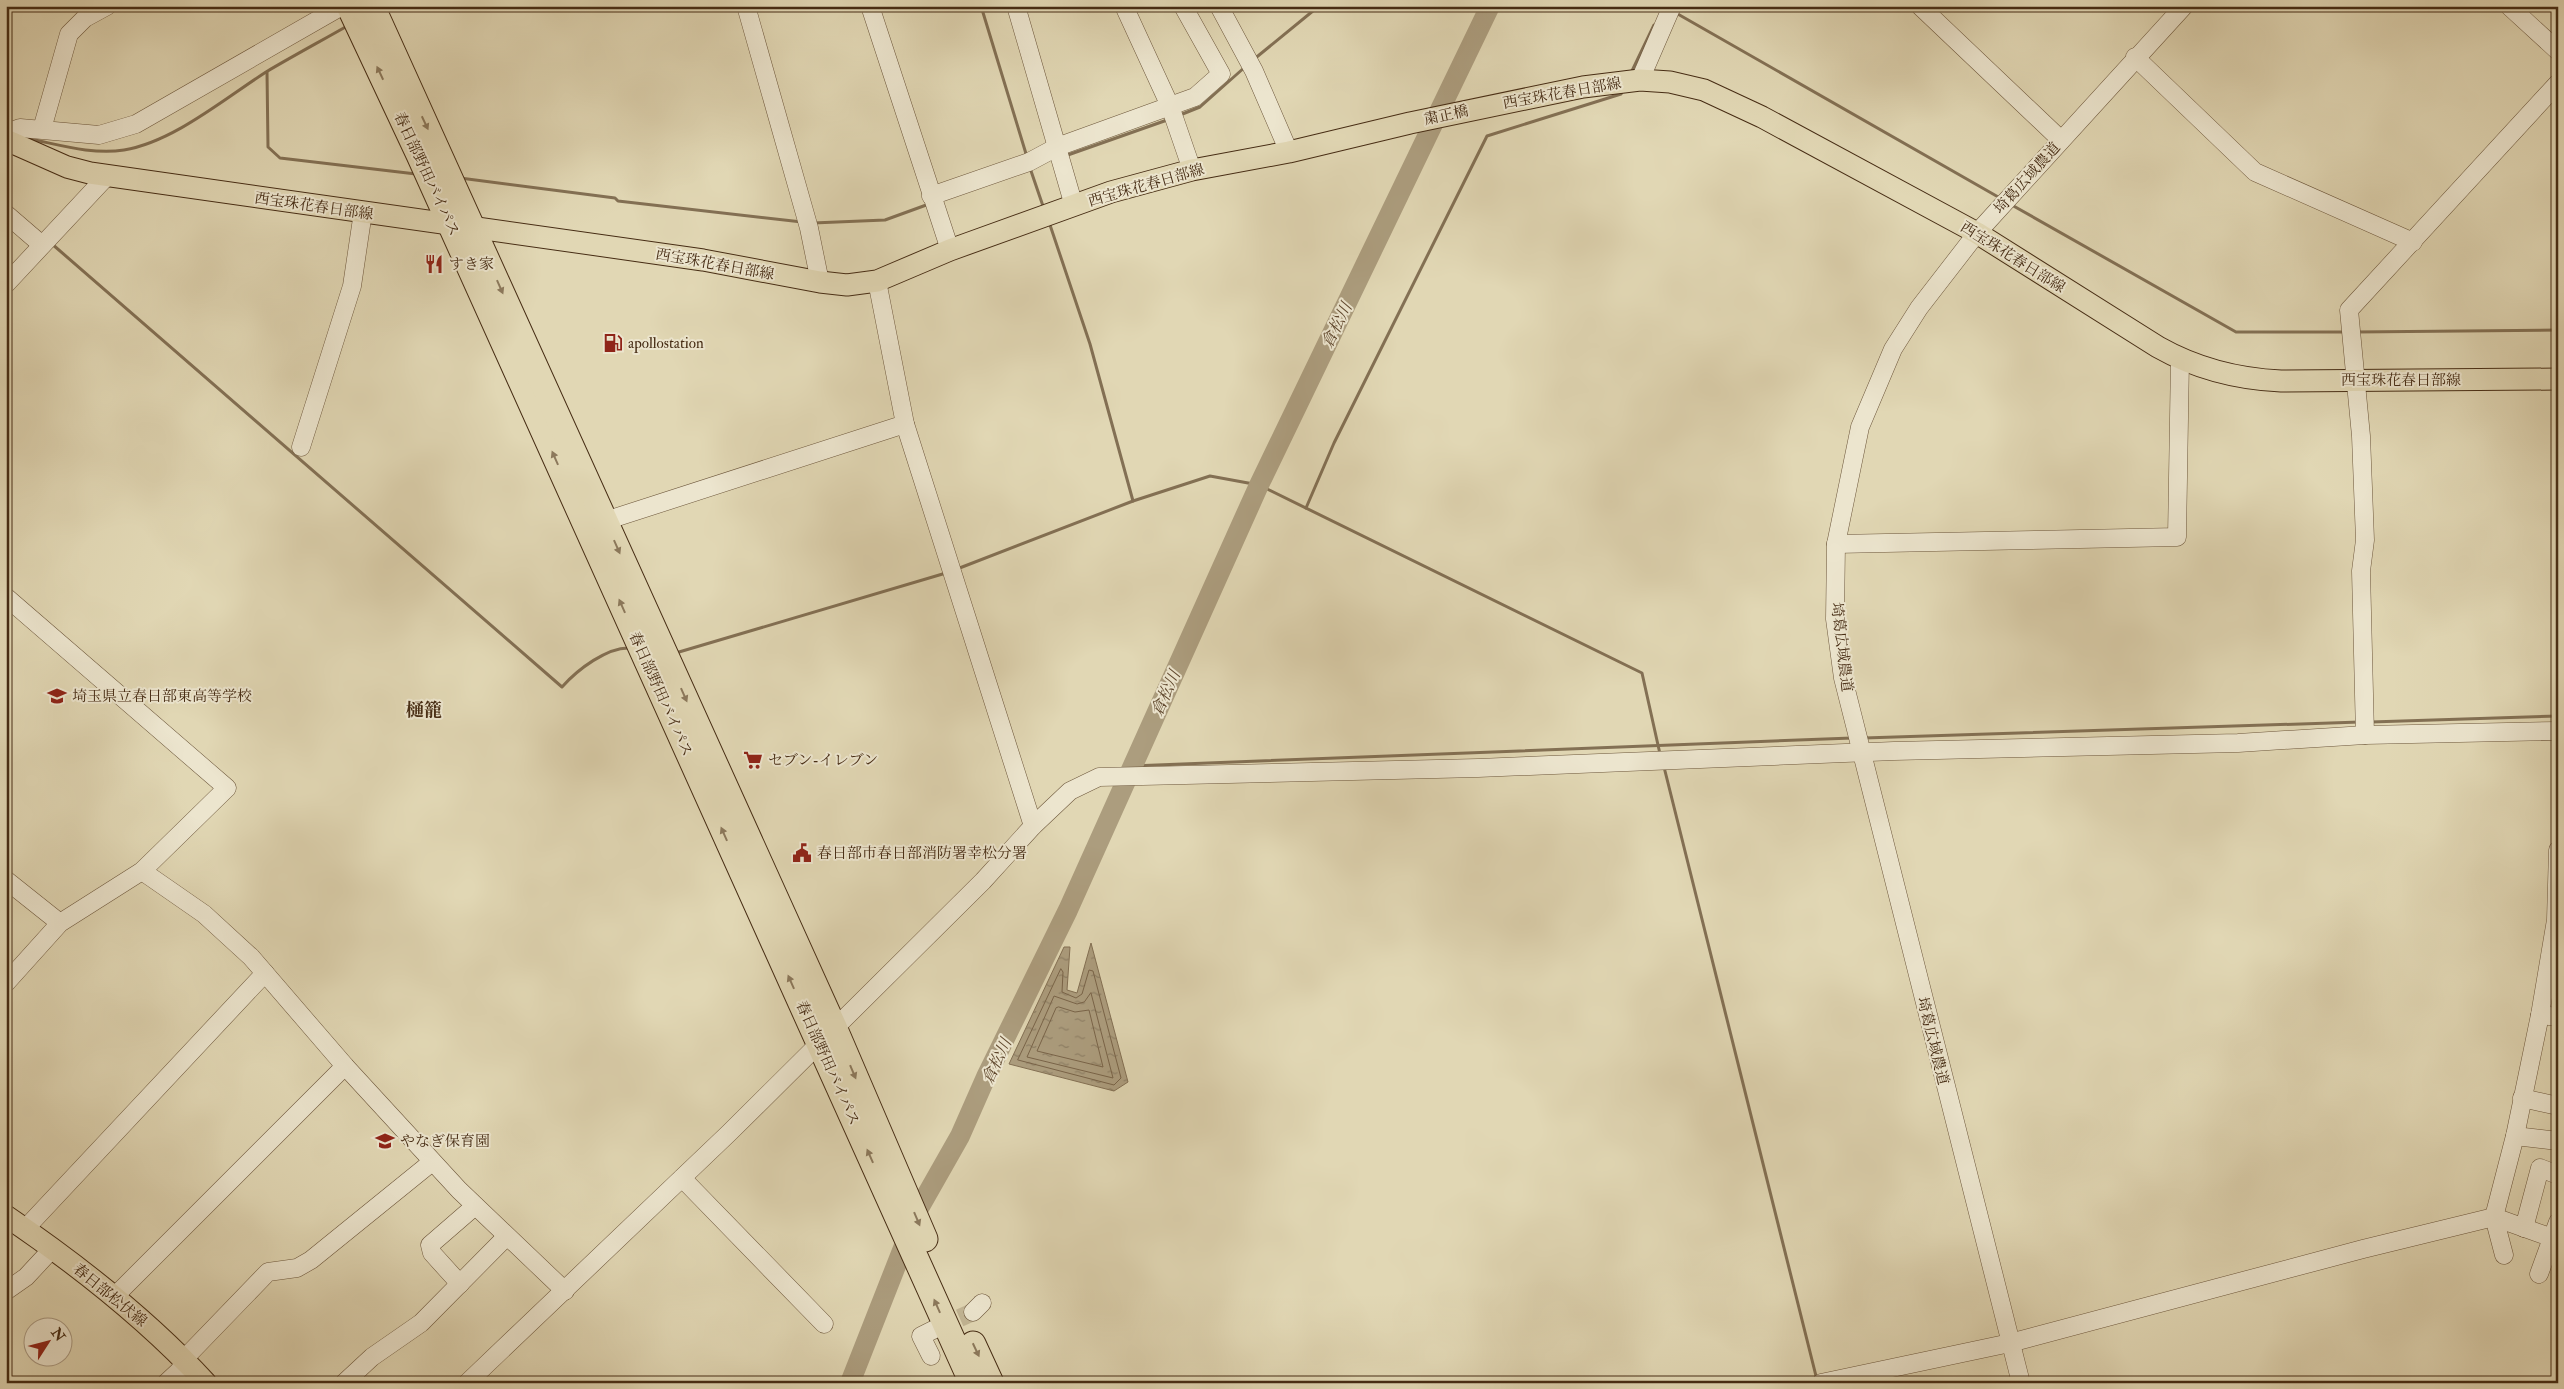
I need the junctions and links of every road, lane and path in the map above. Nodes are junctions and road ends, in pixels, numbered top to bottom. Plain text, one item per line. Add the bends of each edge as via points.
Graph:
1 (107, 6) edge
2 (342, 6) edge
3 (348, 6) edge
4 (372, 6) edge
5 (746, 6) edge
6 (870, 6) edge
7 (1016, 6) edge
8 (1124, 6) edge
9 (1183, 6) edge
10 (1219, 6) edge
11 (1672, 6) edge
12 (1920, 6) edge
13 (2184, 6) edge
14 (2509, 6) edge
15 (2558, 51) edge
16 (2135, 57) junction
17 (1640, 80) junction
18 (2558, 82) edge
19 (1170, 106) junction
20 (1482, 108) joint
21 (1410, 123) joint
22 (42, 129) junction
23 (11, 140) edge
24 (2061, 140) junction
25 (1058, 147) junction
26 (1290, 152) junction
27 (1192, 170) junction
28 (108, 176) junction
29 (931, 196) junction
30 (1074, 206) junction
31 (363, 212) junction
32 (6, 214) edge
33 (461, 225) junction
34 (1976, 233) junction
35 (2413, 242) junction
36 (42, 246) junction
37 (950, 250) junction
38 (876, 281) junction
39 (820, 282) junction
40 (6, 284) edge
41 (2180, 360) junction
42 (2558, 379) edge
43 (2355, 381) junction
44 (904, 424) junction
45 (301, 447) dead end
46 (605, 521) junction
47 (1836, 544) junction
48 (6, 597) edge
49 (2558, 731) edge
50 (2365, 735) junction
51 (1862, 753) junction
52 (1033, 826) junction
53 (2558, 850) edge
54 (142, 871) junction
55 (6, 880) edge
56 (2557, 920) edge
57 (60, 923) junction
58 (265, 973) junction
59 (6, 982) edge
60 (2540, 1015) junction
61 (2558, 1016) edge
62 (826, 1035) junction
63 (345, 1066) junction
64 (2522, 1098) junction
65 (2558, 1106) edge
66 (2514, 1136) junction
67 (2558, 1142) edge
68 (432, 1162) junction
69 (2558, 1175) edge
70 (682, 1178) junction
71 (475, 1206) junction
72 (6, 1216) edge
73 (2494, 1217) junction
74 (2524, 1228) junction
75 (25, 1229) junction
76 (2556, 1234) edge
77 (506, 1237) junction
78 (52, 1249) junction
79 (2504, 1255) dead end
80 (929, 1268) junction
81 (2539, 1274) dead end
82 (460, 1284) junction
83 (6, 1291) edge
84 (565, 1291) junction
85 (114, 1297) junction
86 (824, 1324) dead end
87 (933, 1330) tunnel mouth
88 (2010, 1343) junction
89 (931, 1356) dead end
90 (184, 1359) junction
91 (166, 1383) edge
92 (206, 1383) edge
93 (344, 1383) edge
94 (467, 1383) edge
95 (972, 1383) edge
96 (991, 1383) edge
97 (1821, 1383) edge
98 (2021, 1383) edge

1 - 22 street via 85,18 69,34
2 - 22 street via 136,124 99,135
33 -> 3 highway, 春日部野田バイパス
4 -> 33 highway, 春日部野田バイパス
5 - 39 street via 809,228
6 - 29 street
7 - 25 street
8 - 19 street
9 - 19 street via 1221,74 1195,97
10 - 26 street via 1254,71
11 - 17 street
12 - 24 street
13 - 16 street, 埼葛広域農道
14 - 15 street
16 - 24 street, 埼葛広域農道
16 - 35 street via 2255,172
17 - 20 main road, 西宝珠花春日部線 via 1583,87
17 - 34 main road, 西宝珠花春日部線 via 1670,82 1704,90
18 - 35 street
19 - 25 street
19 - 27 street
20 - 21 main road, 粛正橋
21 - 26 main road, 西宝珠花春日部線
22 - 23 street via 20,128
23 - 28 main road, 西宝珠花春日部線 via 67,167
24 - 34 street, 埼葛広域農道
25 - 29 street via 1028,162
25 - 30 street
26 - 27 main road, 西宝珠花春日部線
27 - 30 main road, 西宝珠花春日部線 via 1111,192
28 - 31 main road, 西宝珠花春日部線
28 - 36 street
29 - 37 street
30 - 37 main road, 西宝珠花春日部線
31 - 33 main road, 西宝珠花春日部線
31 - 45 street via 352,286
32 - 36 street
33 - 39 main road, 西宝珠花春日部線 via 704,260
33 -> 46 highway, 春日部野田バイパス
62 -> 33 highway, 春日部野田バイパス
34 - 41 main road, 西宝珠花春日部線
34 - 47 street, 埼葛広域農道 via 1919,308 1893,349 1860,428
35 - 43 street via 2349,310
36 - 40 street
37 - 38 main road, 西宝珠花春日部線
38 - 39 main road, 西宝珠花春日部線 via 847,285
38 - 44 street
41 - 43 main road, 西宝珠花春日部線 via 2251,380
41 - 47 street via 2177,537
42 - 43 main road, 西宝珠花春日部線
43 - 50 street via 2361,436 2365,540 2361,571
44 - 46 street
44 - 52 street
46 -> 62 highway, 春日部野田バイパス
47 - 51 street, 埼葛広域農道 via 1835,619 1843,678
48 - 54 street via 226,788
49 - 50 street
50 - 51 street via 2238,743
51 - 52 street via 1478,768 1099,777 1070,791
51 - 88 street, 埼葛広域農道
52 - 62 street via 983,881
53 - 56 street
54 - 57 street
54 - 58 street via 222,928
55 - 57 street
56 - 60 street
57 - 59 street
58 - 63 street
58 - 75 street
60 - 61 street
60 - 64 street
62 - 70 street
62 - 80 highway, 春日部野田バイパス
63 - 68 street
63 - 85 street
64 - 65 street
64 - 66 street
66 - 67 street
66 - 73 street
68 - 71 street
68 - 90 street via 311,1260 297,1268 268,1272
69 - 74 street via 2540,1168
70 - 84 street
70 - 86 street
71 - 77 street
71 - 82 street via 430,1245 432,1253
72 - 75 main road, 春日部松伏線
73 - 74 street
73 - 79 street
73 - 88 street
74 - 76 street
75 - 78 main road, 春日部松伏線
76 - 81 street
77 - 82 street
77 - 84 street
78 - 83 street via 26,1277
78 - 85 main road, 春日部松伏線
95 -> 80 highway, 春日部野田バイパス
80 -> 96 highway, 春日部野田バイパス
82 - 93 street via 421,1323 372,1357
84 - 94 street
85 - 90 main road, 春日部松伏線
87 - 89 street via 921,1336
88 - 97 street
88 - 98 street, 埼葛広域農道
90 - 91 street via 180,1370
90 - 92 main road, 春日部松伏線

